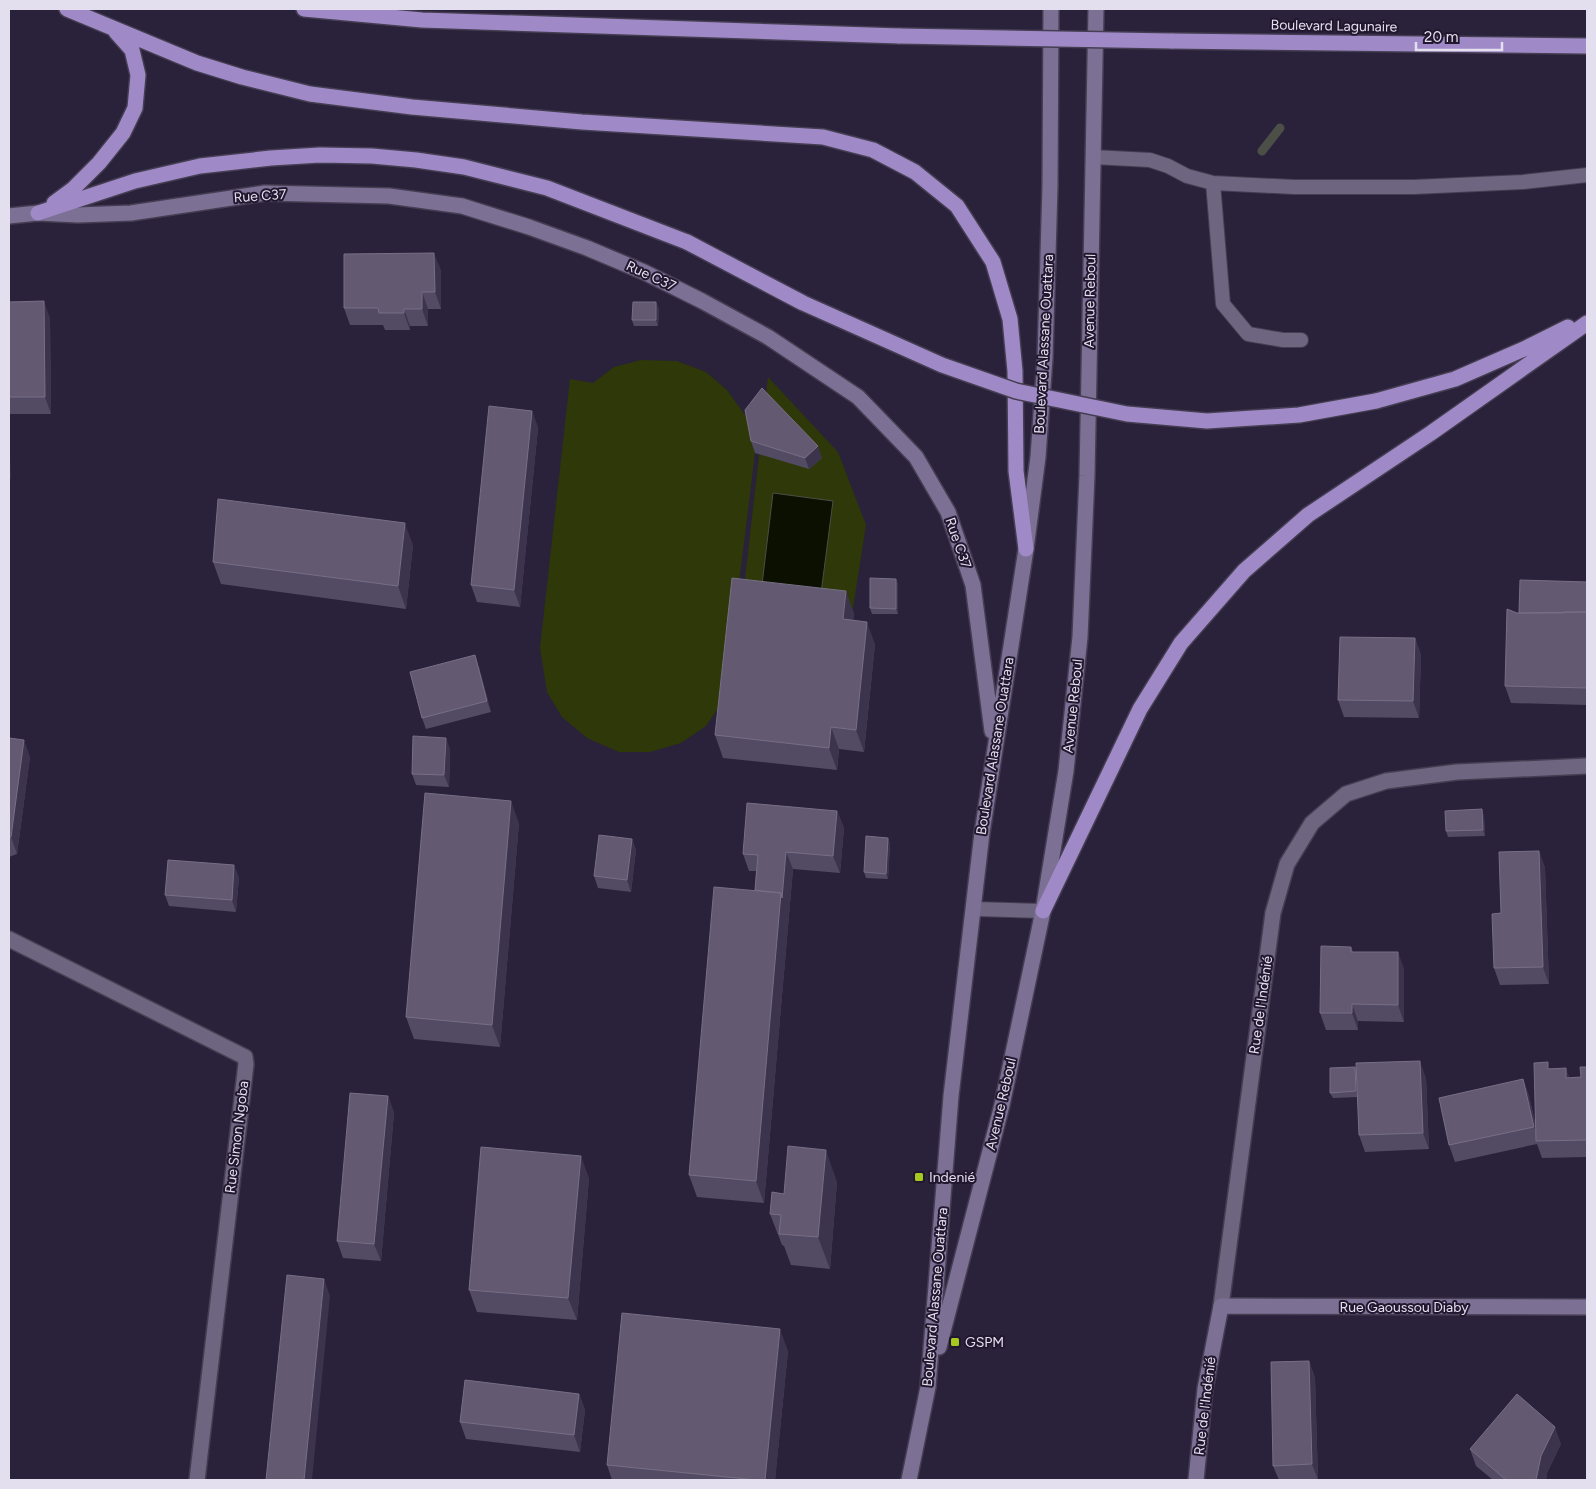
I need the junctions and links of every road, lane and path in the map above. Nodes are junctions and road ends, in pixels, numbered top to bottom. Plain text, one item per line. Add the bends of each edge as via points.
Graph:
1 (67, 9) edge
2 (304, 9) edge
3 (1051, 9) edge
4 (1096, 9) edge
5 (114, 29) junction
6 (1587, 46) edge
7 (1093, 157) junction
8 (1587, 175) edge
9 (1213, 183) junction
10 (38, 213) junction
11 (9, 216) edge
12 (1587, 318) edge
13 (1587, 323) edge
14 (1301, 340) dead end
15 (1026, 549) junction
16 (994, 748) junction
17 (1587, 766) edge
18 (974, 909) junction
19 (1043, 911) junction
20 (9, 939) edge
21 (1221, 1306) junction
22 (1587, 1307) edge
23 (928, 1387) junction
24 (196, 1480) edge
25 (909, 1480) edge
26 (1196, 1480) edge

1 - 5 highway
2 - 6 highway, Boulevard Lagunaire, bridge via 422,20 900,36
3 - 15 main road, Boulevard Alassane Ouattara via 1050,186 1044,358 1038,457
4 - 7 main road, Avenue Reboul
5 - 10 highway via 132,50 138,75 135,108 123,133 99,163 74,189
5 - 15 highway via 197,63 310,94 421,108 582,122 823,137 872,150 915,172 957,206 993,262 1010,318 1015,371 1016,471
7 - 9 lane via 1150,160
7 - 19 main road, Avenue Reboul via 1087,476 1080,637 1066,771
8 - 9 lane via 1523,182 1414,187
9 - 14 lane via 1223,304 1248,334
10 - 11 main road, Rue C37
10 - 12 highway, bridge via 135,181 200,166 271,158 372,156 464,167 547,188 687,242 803,303 942,365 1016,391 1127,414 1207,421 1299,415 1376,401 1455,379
10 - 16 main road, Rue C37 via 78,216 131,213 265,193 389,196 462,206 530,227 644,272 768,337 858,397 916,457 948,512 973,586
13 - 19 highway via 1308,515 1244,571 1181,643 1140,710
15 - 16 main road, Boulevard Alassane Ouattara
16 - 18 main road, Boulevard Alassane Ouattara
17 - 21 street, Rue de l'Indénié via 1457,772 1386,781 1346,794 1312,823 1287,864 1273,914
18 - 19 lane
18 - 23 main road, Boulevard Alassane Ouattara via 951,1096
19 - 23 main road, Avenue Reboul via 1002,1105
20 - 24 street, Rue Simon Ngoba via 245,1057
21 - 22 main road, Rue Gaoussou Diaby
21 - 26 main road, Rue de l'Indénié via 1205,1389
23 - 25 main road, Boulevard Alassane Ouattara

